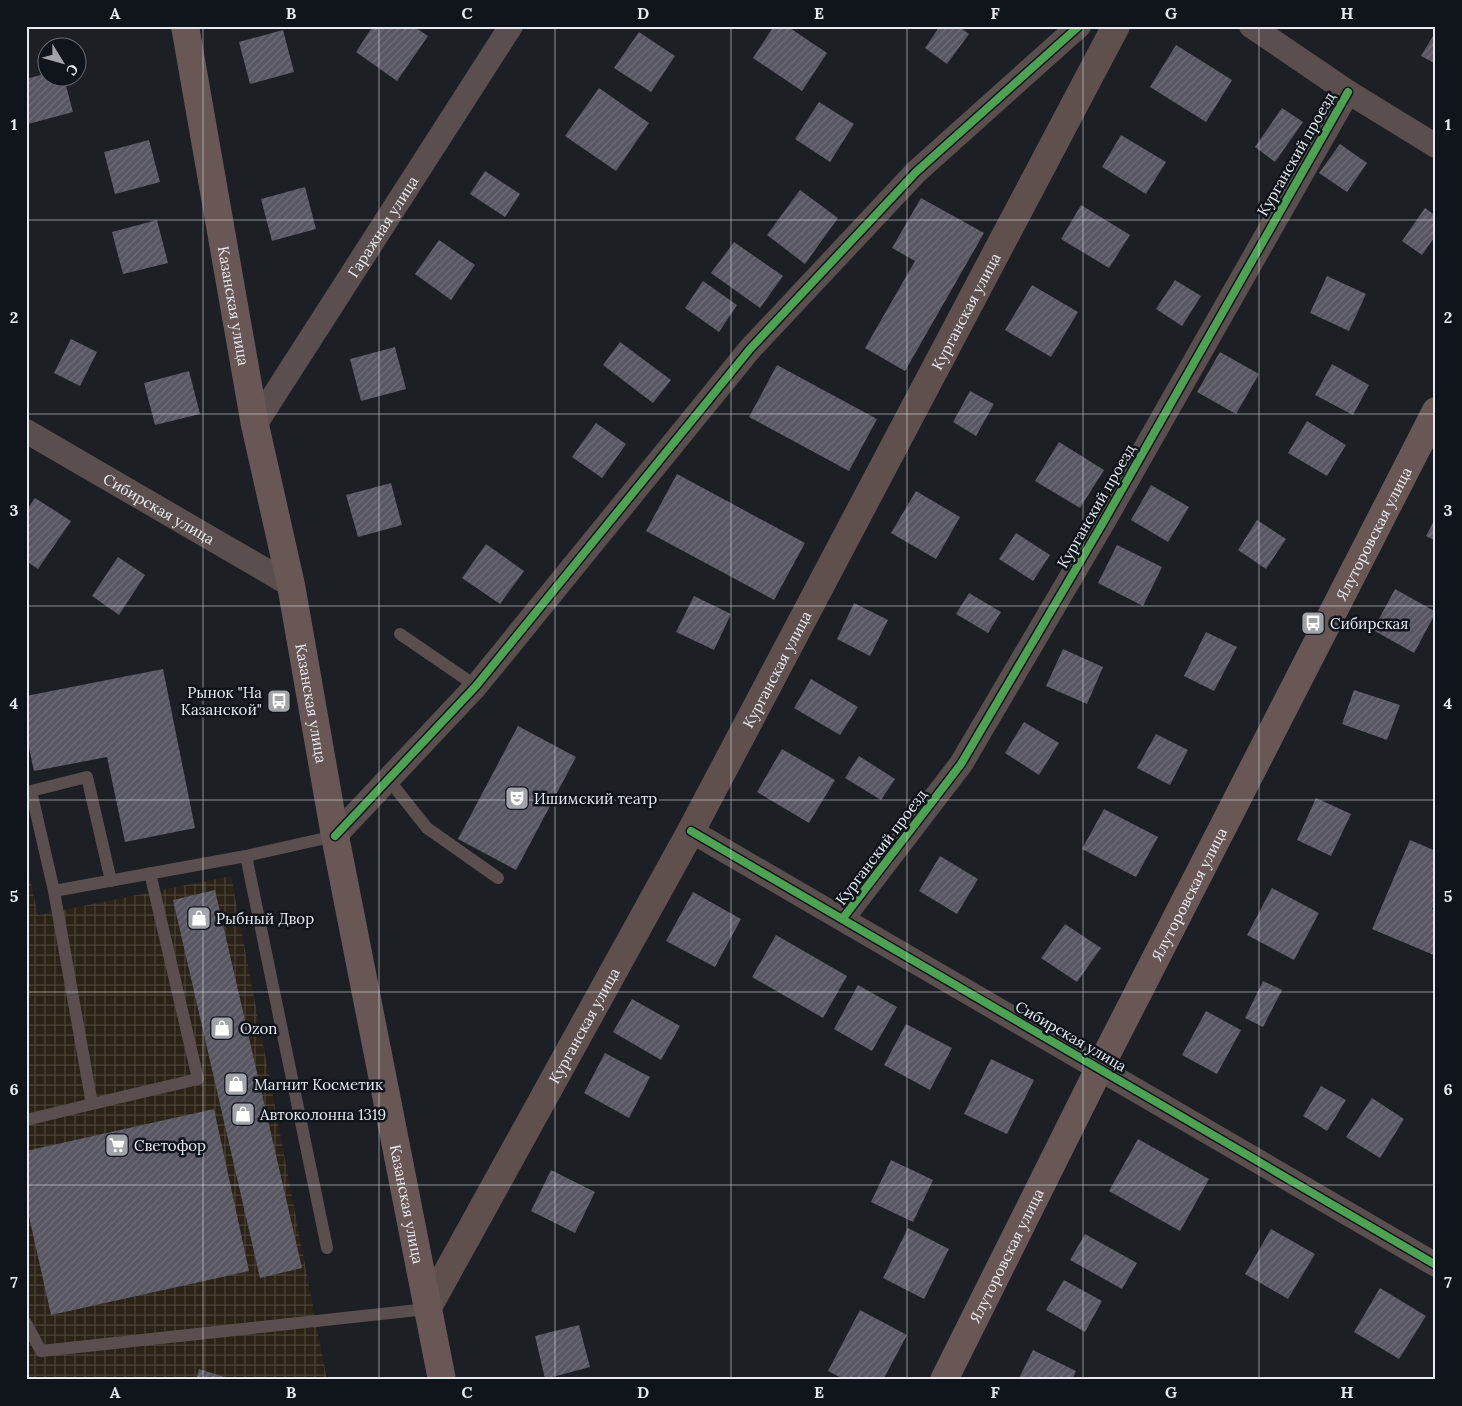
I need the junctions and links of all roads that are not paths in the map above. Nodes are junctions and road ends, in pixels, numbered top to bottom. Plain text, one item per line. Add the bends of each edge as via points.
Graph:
1 (185, 26) edge
2 (511, 26) edge
3 (1079, 26) edge
4 (1116, 26) edge
5 (1251, 26) edge
6 (1348, 92) junction
7 (1436, 146) edge
8 (1436, 411) edge
9 (255, 425) junction
10 (26, 431) edge
11 (291, 585) junction
12 (400, 634) dead end
13 (476, 686) junction
14 (388, 779) junction
15 (691, 831) junction
16 (335, 836) junction
17 (246, 856) junction
18 (150, 873) junction
19 (498, 878) dead end
20 (111, 880) junction
21 (54, 891) junction
22 (843, 918) junction
23 (1099, 1069) junction
24 (92, 1104) junction
25 (26, 1120) edge
26 (327, 1248) dead end
27 (1436, 1265) edge
28 (427, 1309) junction
29 (26, 1323) edge
30 (442, 1380) edge
31 (944, 1380) edge

1 - 9 main road, Казанская улица
2 - 9 street, Гаражная улица
3 - 13 street via 916,172 750,349
4 - 15 main road, Курганская улица
5 - 6 street
6 - 7 street
6 - 22 street, Курганский проезд via 1104,521 961,764
8 - 23 main road, Ялуторовская улица
9 - 11 main road, Казанская улица
10 - 11 street, Сибирская улица
11 - 16 main road, Казанская улица
12 - 13 lane
13 - 14 street
14 - 16 street
14 - 19 lane via 428,828
15 - 22 street, Сибирская улица
15 - 28 main road, Курганская улица
16 - 17 lane
16 - 28 main road, Казанская улица
17 - 18 lane
17 - 26 lane
18 - 20 lane
18 - 24 lane via 198,1079
20 - 21 lane
20 - 21 lane via 87,777 31,791
21 - 24 lane
22 - 23 street, Сибирская улица
23 - 27 street, Сибирская улица
23 - 31 main road, Ялуторовская улица
24 - 25 lane
28 - 29 lane via 41,1351
28 - 30 main road, Казанская улица

